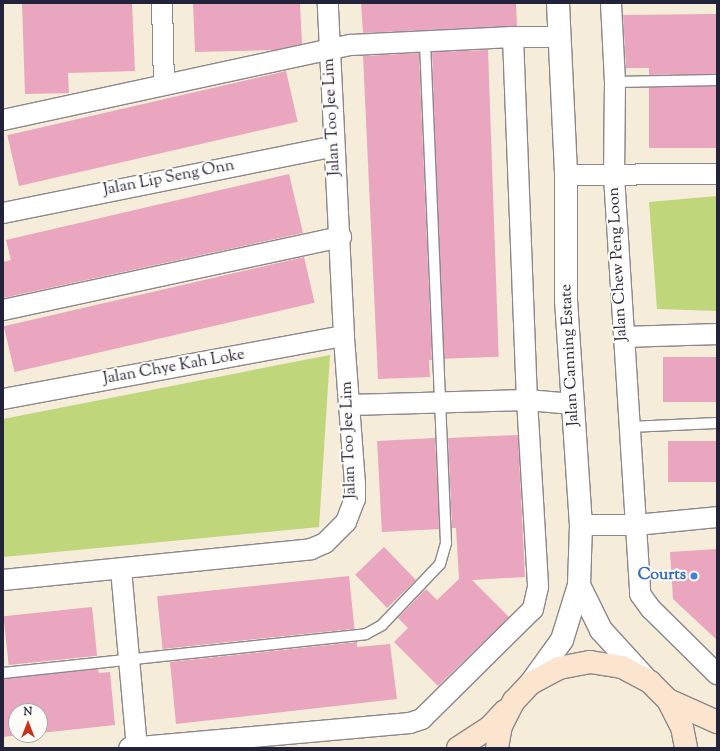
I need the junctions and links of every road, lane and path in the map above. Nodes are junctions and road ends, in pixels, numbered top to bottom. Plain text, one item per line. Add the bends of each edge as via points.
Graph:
1 (162, 3) edge
2 (328, 3) edge
3 (558, 3) edge
4 (611, 3) edge
5 (513, 37) junction
6 (560, 37) junction
7 (425, 41) junction
8 (329, 51) junction
9 (717, 80) edge
10 (615, 82) junction
11 (164, 84) junction
12 (3, 120) edge
13 (334, 146) junction
14 (717, 174) edge
15 (566, 175) junction
16 (614, 176) junction
17 (3, 213) edge
18 (341, 237) junction
19 (3, 310) edge
20 (717, 334) edge
21 (344, 336) junction
22 (624, 337) junction
23 (3, 399) edge
24 (527, 400) junction
25 (440, 402) junction
26 (573, 404) junction
27 (350, 405) junction
28 (717, 423) edge
29 (630, 427) junction
30 (717, 517) edge
31 (581, 525) junction
32 (636, 525) junction
33 (121, 569) junction
34 (3, 580) edge
35 (579, 585) junction
36 (129, 662) junction
37 (3, 673) edge
38 (717, 674) edge
39 (650, 682) junction
40 (531, 683) junction
41 (668, 700) junction
42 (514, 701) junction
43 (717, 722) edge
44 (134, 748) edge
45 (458, 748) edge
46 (497, 748) edge
47 (686, 748) edge

1 - 11 street
2 - 8 street, Jalan Too Jee Lim
3 - 6 street, Jalan Canning Estate
4 - 10 street, Jalan Chew Peng Loon
5 - 6 street
5 - 7 street
5 - 24 street
6 - 15 street, Jalan Canning Estate
7 - 8 street via 351,45
7 - 25 lane
8 - 11 street
8 - 13 street, Jalan Too Jee Lim
9 - 10 lane
10 - 16 street, Jalan Chew Peng Loon
11 - 12 street
13 - 17 street, Jalan Lip Seng Onn
13 - 18 street, Jalan Too Jee Lim
14 - 16 street
15 - 16 street
15 - 26 street, Jalan Canning Estate via 566,300
16 - 22 street, Jalan Chew Peng Loon
18 - 19 street
18 - 21 street, Jalan Too Jee Lim
20 - 22 street
21 - 23 street, Jalan Chye Kah Loke
21 - 27 street, Jalan Too Jee Lim
22 - 29 street, Jalan Chew Peng Loon
24 - 25 street
24 - 26 street
24 - 44 street via 538,587 536,602 528,614 433,712 410,723
25 - 27 street
25 - 36 lane via 446,550 436,570 377,629 360,636
26 - 31 street, Jalan Canning Estate
27 - 33 street, Jalan Too Jee Lim via 355,499 346,522 325,543 296,551
28 - 29 lane
29 - 32 street, Jalan Chew Peng Loon
30 - 32 street
31 - 32 street
31 - 35 street, Jalan Canning Estate
32 - 38 street, Jalan Chew Peng Loon via 640,594 651,609
33 - 34 street, Jalan Too Jee Lim
33 - 36 street
35 - 39 street, Jalan Canning Estate via 601,630
35 - 40 street via 562,640
36 - 37 lane
36 - 44 street
39 - 40 main road via 622,667 590,662 559,668
39 - 41 main road
40 - 42 main road
41 - 43 main road
41 - 47 main road via 682,727
42 - 45 main road via 490,727
42 - 46 main road via 501,726

